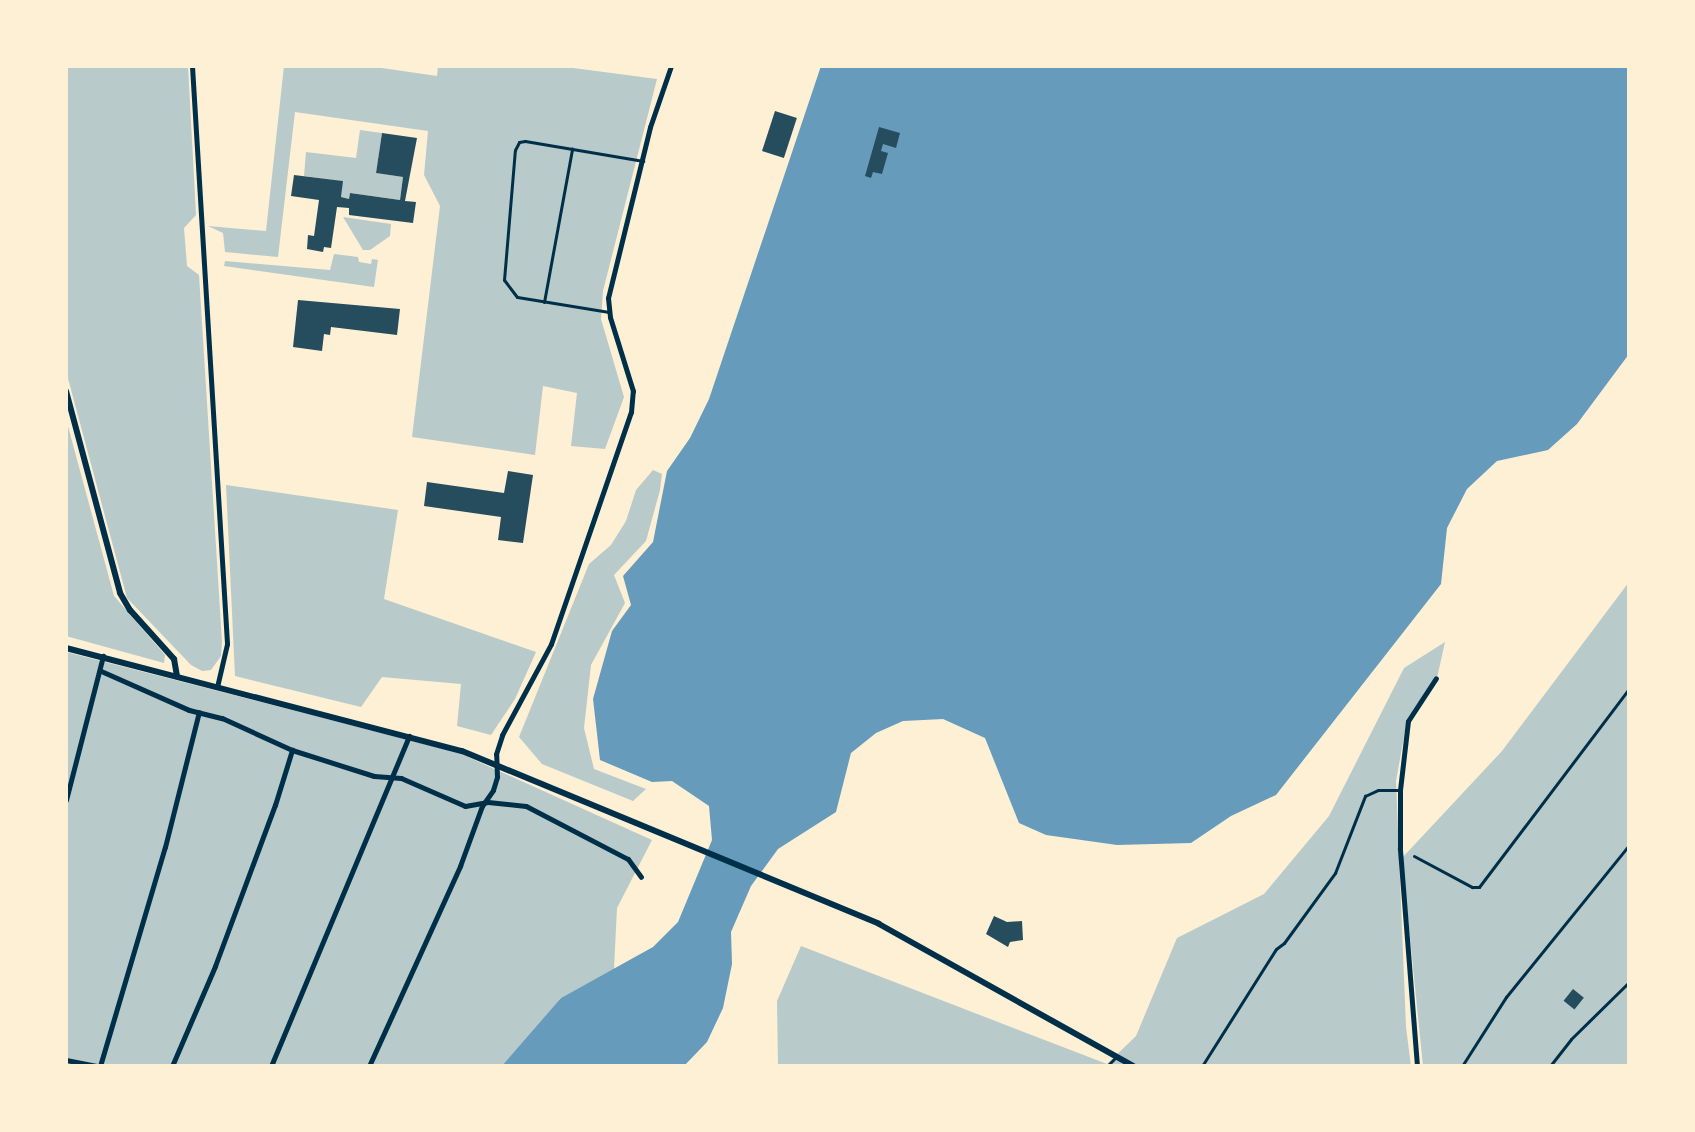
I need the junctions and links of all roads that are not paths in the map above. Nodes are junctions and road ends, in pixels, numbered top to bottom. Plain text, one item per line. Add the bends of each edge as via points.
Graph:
1 (192, 66) edge
2 (671, 66) edge
3 (572, 149) junction
4 (643, 161) junction
5 (544, 302) junction
6 (609, 312) junction
7 (66, 391) edge
8 (66, 648) edge
9 (103, 656) junction
10 (101, 671) junction
11 (177, 676) junction
12 (1436, 678) dead end
13 (217, 687) junction
14 (1629, 689) edge
15 (199, 712) junction
16 (409, 736) junction
17 (292, 750) junction
18 (495, 764) junction
19 (394, 776) junction
20 (1400, 790) junction
21 (66, 800) edge
22 (485, 803) junction
23 (1629, 845) edge
24 (1414, 856) dead end
25 (641, 877) dead end
26 (1629, 982) edge
27 (1115, 1058) junction
28 (66, 1060) edge
29 (98, 1066) edge
30 (172, 1066) edge
31 (271, 1066) edge
32 (369, 1066) edge
33 (1107, 1066) edge
34 (1133, 1066) edge
35 (1202, 1066) edge
36 (1417, 1066) edge
37 (1462, 1066) edge
38 (1550, 1066) edge

1 - 13 street via 227,644
2 - 4 street
3 - 4 lane
3 - 5 lane
3 - 5 lane via 525,141 515,150 504,280 517,297
4 - 6 street via 610,281
5 - 6 lane
6 - 18 street via 632,387 631,412 551,644 502,735
7 - 11 street via 120,593 174,659
8 - 9 street
9 - 10 street
9 - 11 street
10 - 15 street
10 - 21 street
11 - 13 street
12 - 20 street via 1408,721
13 - 16 street
14 - 24 lane via 1479,887
15 - 17 street
15 - 29 street via 165,847
16 - 18 street
16 - 19 street
17 - 19 street via 374,776
17 - 30 street via 220,952
18 - 22 street via 497,777
18 - 27 street via 896,932
19 - 22 street via 465,806
19 - 31 street
20 - 35 lane via 1365,796 1335,873 1276,949
20 - 36 street
22 - 25 street via 526,806 628,859
22 - 32 street
23 - 37 lane via 1506,997
26 - 38 lane
27 - 33 lane
27 - 34 street
28 - 29 street

